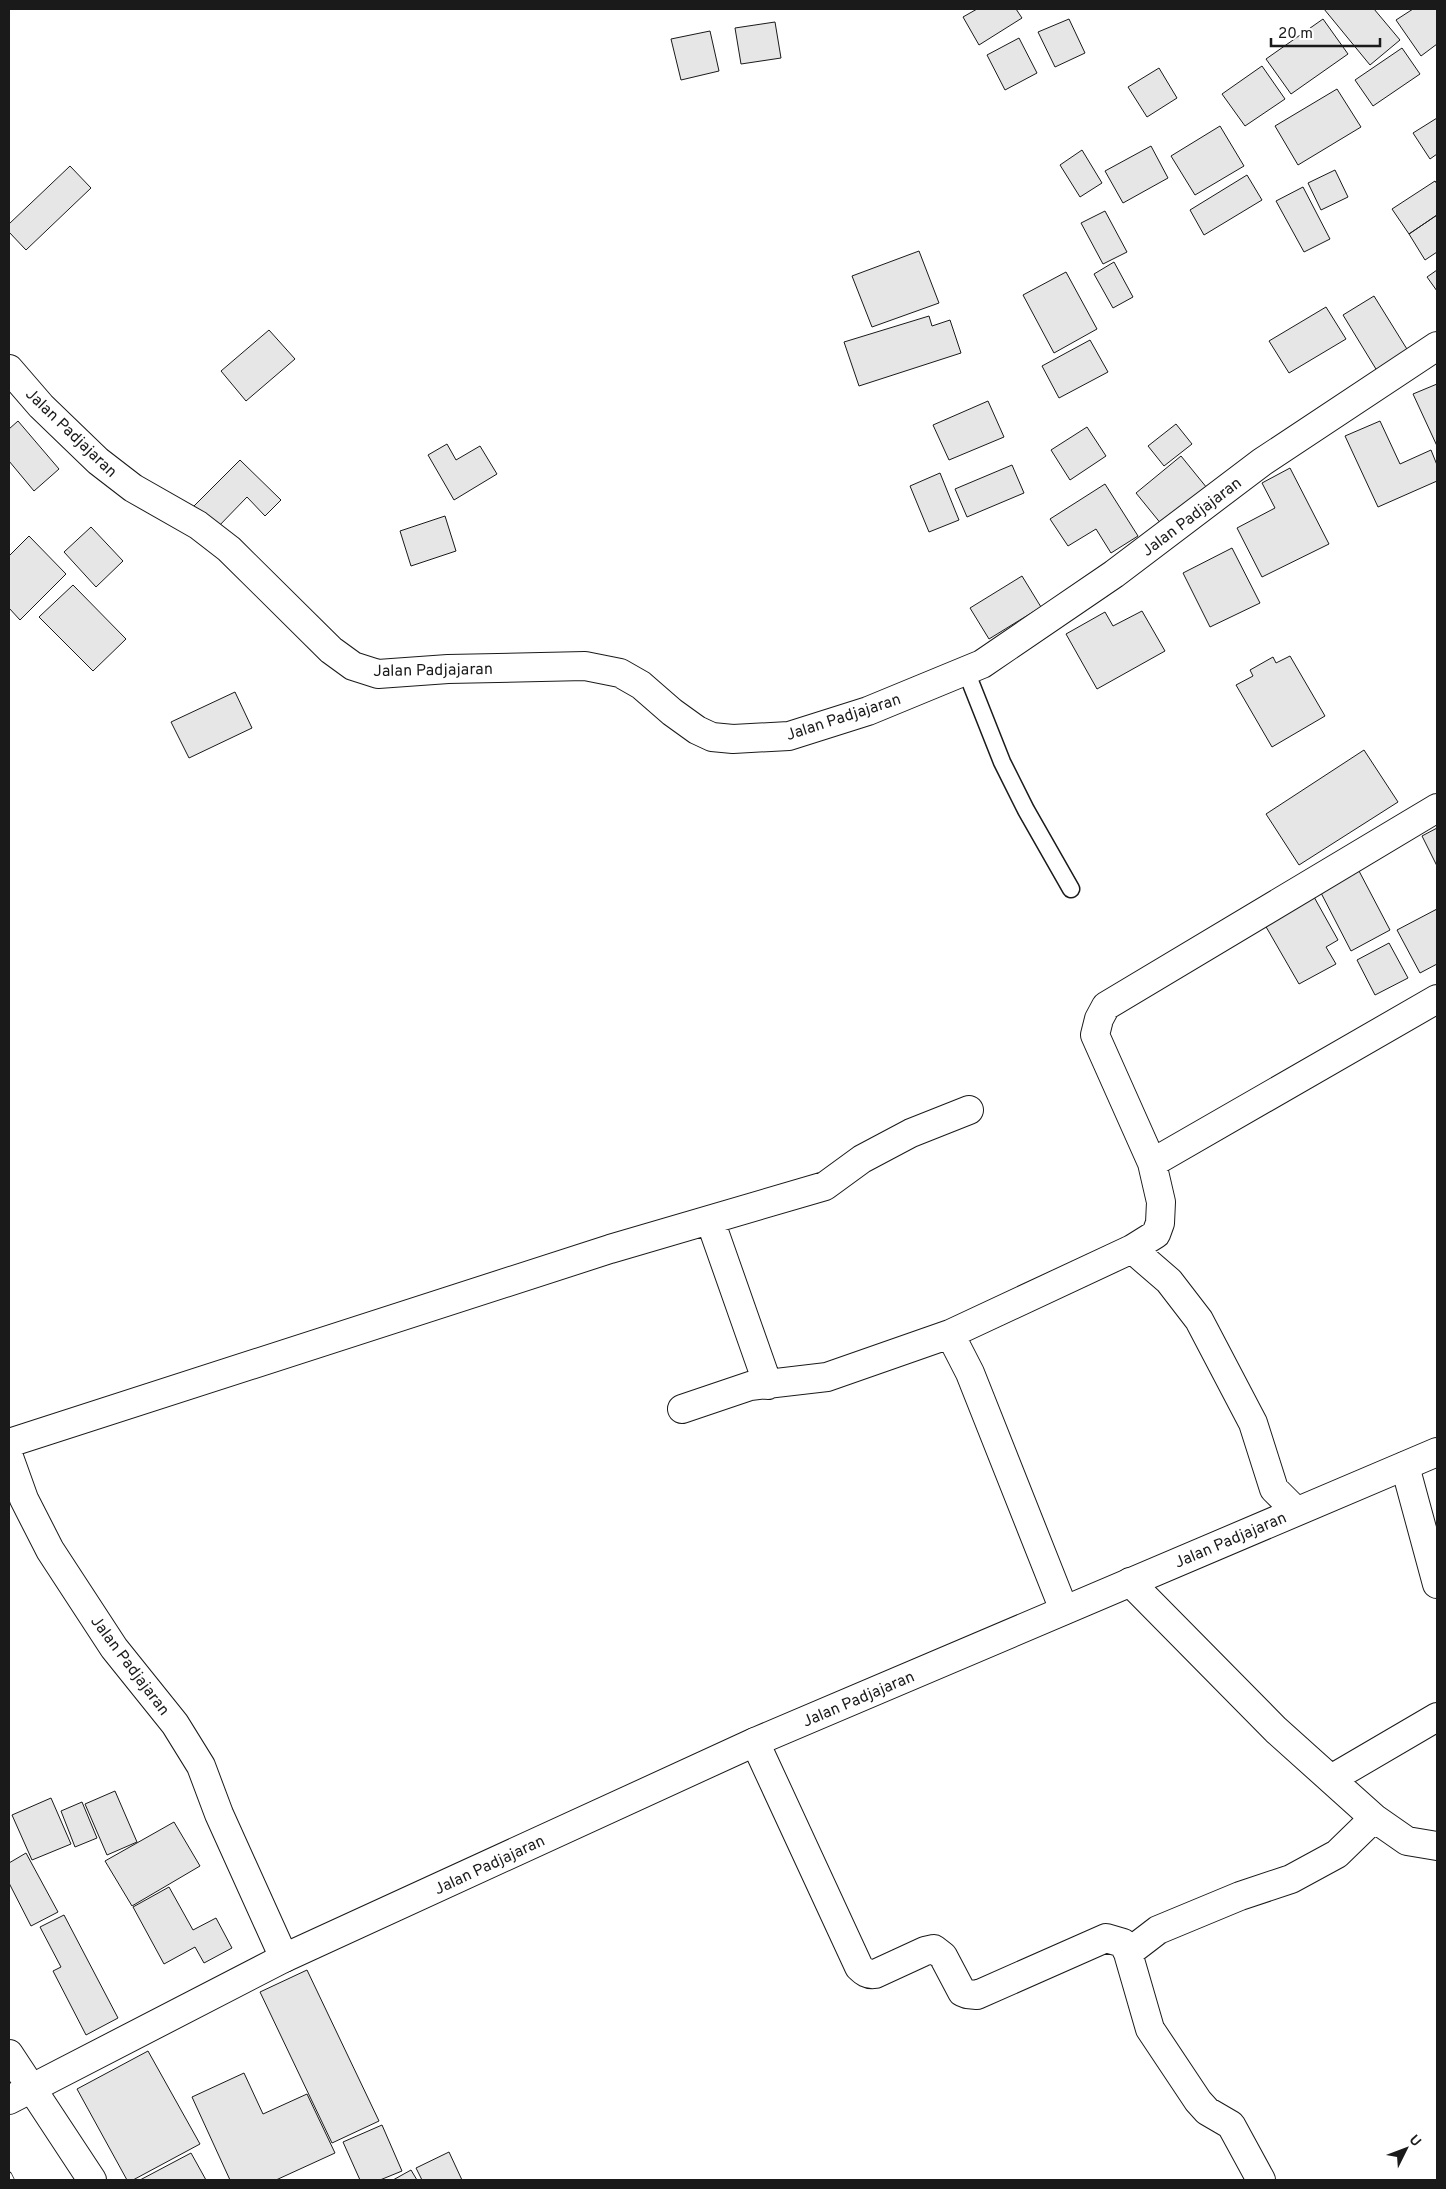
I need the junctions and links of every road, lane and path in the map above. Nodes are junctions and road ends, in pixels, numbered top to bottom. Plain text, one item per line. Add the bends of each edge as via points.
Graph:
1 (1437, 346) edge
2 (9, 369) edge
3 (966, 670) junction
4 (1437, 808) edge
5 (1071, 890) dead end
6 (1437, 999) edge
7 (969, 1110) dead end
8 (1152, 1164) junction
9 (710, 1220) junction
10 (1132, 1250) junction
11 (950, 1334) junction
12 (768, 1384) junction
13 (682, 1409) dead end
14 (9, 1443) edge
15 (1437, 1452) edge
16 (9, 1457) edge
17 (1405, 1466) junction
18 (1296, 1511) junction
19 (1130, 1582) junction
20 (1437, 1584) edge
21 (1064, 1610) junction
22 (1437, 1717) edge
23 (755, 1742) junction
24 (1331, 1779) junction
25 (1374, 1818) junction
26 (1437, 1846) edge
27 (1128, 1953) junction
28 (284, 1958) junction
29 (9, 2054) edge
30 (20, 2094) edge
31 (92, 2180) edge
32 (1261, 2180) edge

1 - 3 street, Jalan Padjajaran via 1262,462 1114,574 982,664
2 - 3 street, Jalan Padjajaran via 41,406 98,461 133,488 198,525 229,549 330,650 366,671 378,674 585,666 620,673 697,730 712,737 733,739 789,736 868,711
3 - 5 lane via 1002,762
4 - 8 street via 1106,1006 1095,1035
6 - 8 street
7 - 9 street via 903,1137 862,1159 825,1186
8 - 10 street via 1161,1202 1160,1222 1156,1234
9 - 12 street
9 - 14 street
10 - 11 street
10 - 18 street via 1169,1281 1199,1320 1253,1423 1274,1488
11 - 12 street via 827,1377
11 - 21 street via 970,1373
12 - 13 street via 750,1386
15 - 17 street, Jalan Padjajaran
16 - 28 street, Jalan Padjajaran via 24,1499 50,1550 114,1648 175,1724 201,1766 219,1814
17 - 18 street, Jalan Padjajaran
17 - 20 street
18 - 19 street, Jalan Padjajaran
19 - 21 street, Jalan Padjajaran
19 - 24 street via 1276,1730
21 - 23 street, Jalan Padjajaran
22 - 24 street
23 - 27 street via 864,1972 875,1974 934,1949 943,1956 962,1992 971,1995 1106,1938 1123,1943
23 - 28 street, Jalan Padjajaran
24 - 25 street
25 - 26 street via 1407,1841
25 - 27 street via 1337,1854 1291,1879 1158,1930
27 - 32 street via 1150,2029 1198,2102 1231,2125
28 - 30 street, Jalan Padjajaran
29 - 30 street
30 - 31 street

